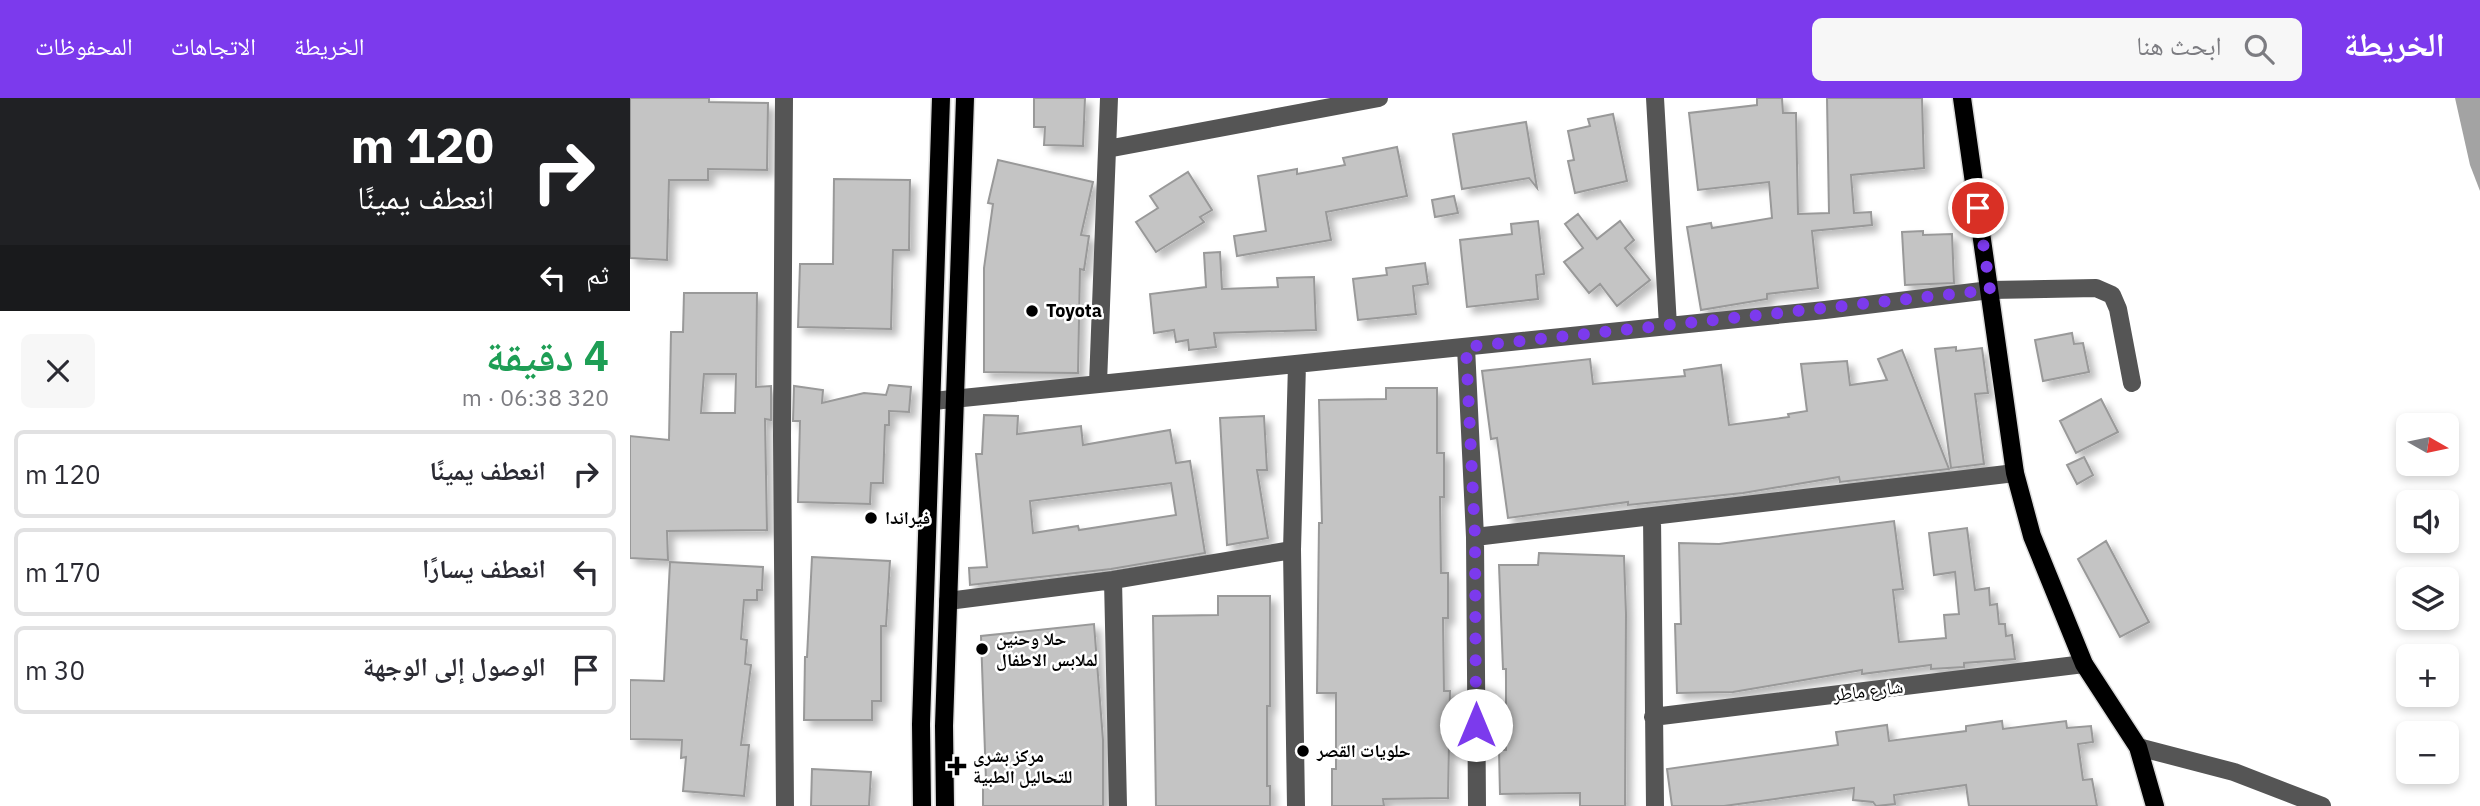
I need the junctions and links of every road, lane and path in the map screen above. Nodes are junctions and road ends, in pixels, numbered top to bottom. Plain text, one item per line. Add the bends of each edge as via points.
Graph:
1 (784, 98) edge
2 (941, 98) edge
3 (965, 98) edge
4 (1109, 98) edge
5 (1379, 98) edge
6 (1655, 98) edge
7 (1962, 98) edge
8 (1107, 149) junction
9 (1990, 290) junction
10 (1668, 326) junction
11 (1466, 347) junction
12 (1297, 364) junction
13 (1098, 383) junction
14 (2132, 383) dead end
15 (954, 398) junction
16 (933, 401) junction
17 (2015, 473) junction
18 (1652, 517) junction
19 (1475, 537) junction
20 (1292, 550) junction
21 (1113, 580) junction
22 (948, 601) junction
23 (2084, 664) junction
24 (1653, 717) junction
25 (2138, 747) junction
26 (785, 806) edge
27 (922, 806) edge
28 (945, 806) edge
29 (1118, 806) edge
30 (1296, 806) edge
31 (1477, 806) edge
32 (1655, 806) edge
33 (2155, 806) edge
34 (2322, 806) edge

1 - 26 street
2 - 16 main road
3 - 15 main road
4 - 8 street
5 - 8 street
6 - 10 street
7 - 9 main road
8 - 13 street
9 - 10 street
9 - 14 street via 2096,288 2112,295
9 - 17 main road
10 - 11 street
11 - 12 street
11 - 19 street
12 - 13 street
12 - 20 street
13 - 15 street
15 - 16 street
15 - 22 main road
16 - 27 main road
17 - 18 street
17 - 23 main road via 2032,536
18 - 19 street
18 - 24 street
19 - 31 street
20 - 21 street
20 - 30 street
21 - 22 street
21 - 29 street
22 - 28 main road
23 - 24 street, شارع ماطر
23 - 25 main road
24 - 32 street
25 - 33 main road
25 - 34 street via 2234,772

